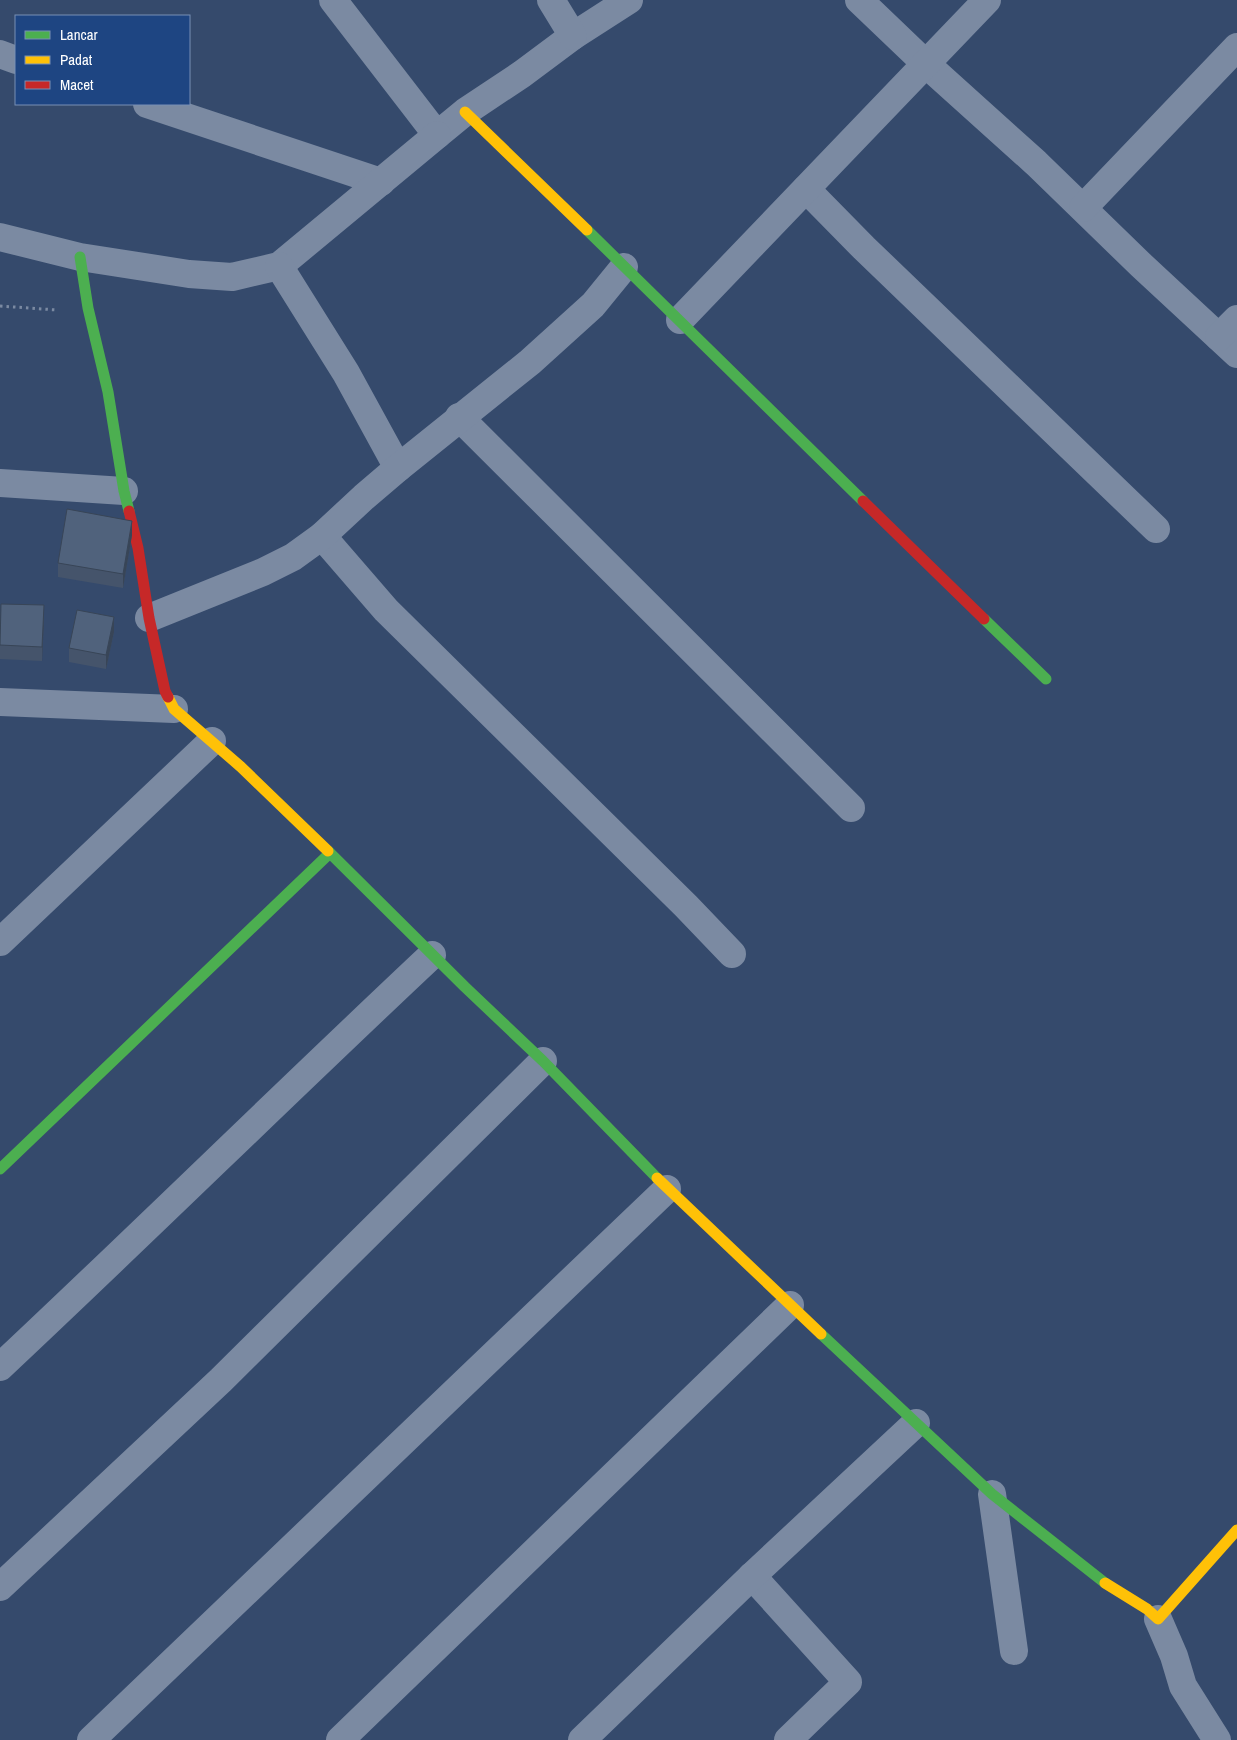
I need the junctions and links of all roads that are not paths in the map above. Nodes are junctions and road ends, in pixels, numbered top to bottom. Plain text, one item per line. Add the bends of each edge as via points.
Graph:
1 (333, 0) edge
2 (551, 0) edge
3 (629, 0) edge
4 (859, 0) edge
5 (987, 0) edge
6 (573, 36) junction
7 (1237, 47) edge
8 (0, 54) edge
9 (15, 60) edge
10 (926, 64) junction
11 (150, 105) edge
12 (465, 112) junction
13 (437, 134) junction
14 (381, 182) junction
15 (806, 189) junction
16 (1083, 208) junction
17 (0, 237) edge
18 (80, 257) junction
19 (279, 266) junction
20 (624, 267) junction
21 (680, 320) junction
22 (1231, 337) edge
23 (459, 417) junction
24 (398, 468) junction
25 (0, 483) edge
26 (124, 491) junction
27 (1156, 529) dead end
28 (322, 536) junction
29 (149, 618) junction
30 (1046, 679) dead end
31 (0, 702) edge
32 (174, 709) junction
33 (212, 741) junction
34 (851, 808) dead end
35 (330, 853) junction
36 (0, 942) edge
37 (732, 954) dead end
38 (432, 955) junction
39 (543, 1061) junction
40 (0, 1170) edge
41 (667, 1189) junction
42 (790, 1305) junction
43 (0, 1367) edge
44 (916, 1423) junction
45 (992, 1494) junction
46 (1237, 1530) edge
47 (752, 1576) junction
48 (0, 1587) edge
49 (1158, 1619) junction
50 (1014, 1650) dead end
51 (91, 1740) edge
52 (340, 1740) edge
53 (582, 1740) edge
54 (788, 1740) edge
55 (1217, 1740) edge

1 - 13 street
2 - 6 street
3 - 6 street
4 - 10 street
5 - 10 street
6 - 12 street
7 - 16 street
8 - 9 street
10 - 15 street
10 - 16 street
11 - 14 street
12 - 13 street
12 - 20 street
13 - 14 street
14 - 19 street
15 - 21 street
15 - 27 street
16 - 22 street via 1141,265
17 - 18 street
18 - 19 street via 189,274 232,277
18 - 26 street via 88,308 108,392
19 - 24 street via 346,373
20 - 21 street
20 - 23 street via 593,305 530,362
21 - 30 street
23 - 24 street
23 - 34 street
24 - 28 street
25 - 26 street
26 - 29 street via 138,548
28 - 29 street via 293,557 263,572
28 - 37 street via 386,610
29 - 32 street via 162,682
31 - 32 street
32 - 33 street
33 - 35 street
33 - 36 street
35 - 38 street
35 - 40 street
38 - 39 street
38 - 43 street
39 - 41 street
39 - 48 street via 221,1380
41 - 42 street
41 - 51 street
42 - 44 street
42 - 52 street
44 - 45 street
44 - 47 street
45 - 49 street via 1106,1584
45 - 50 street
46 - 49 street
47 - 53 street
47 - 54 street via 848,1682
49 - 55 street via 1184,1686

